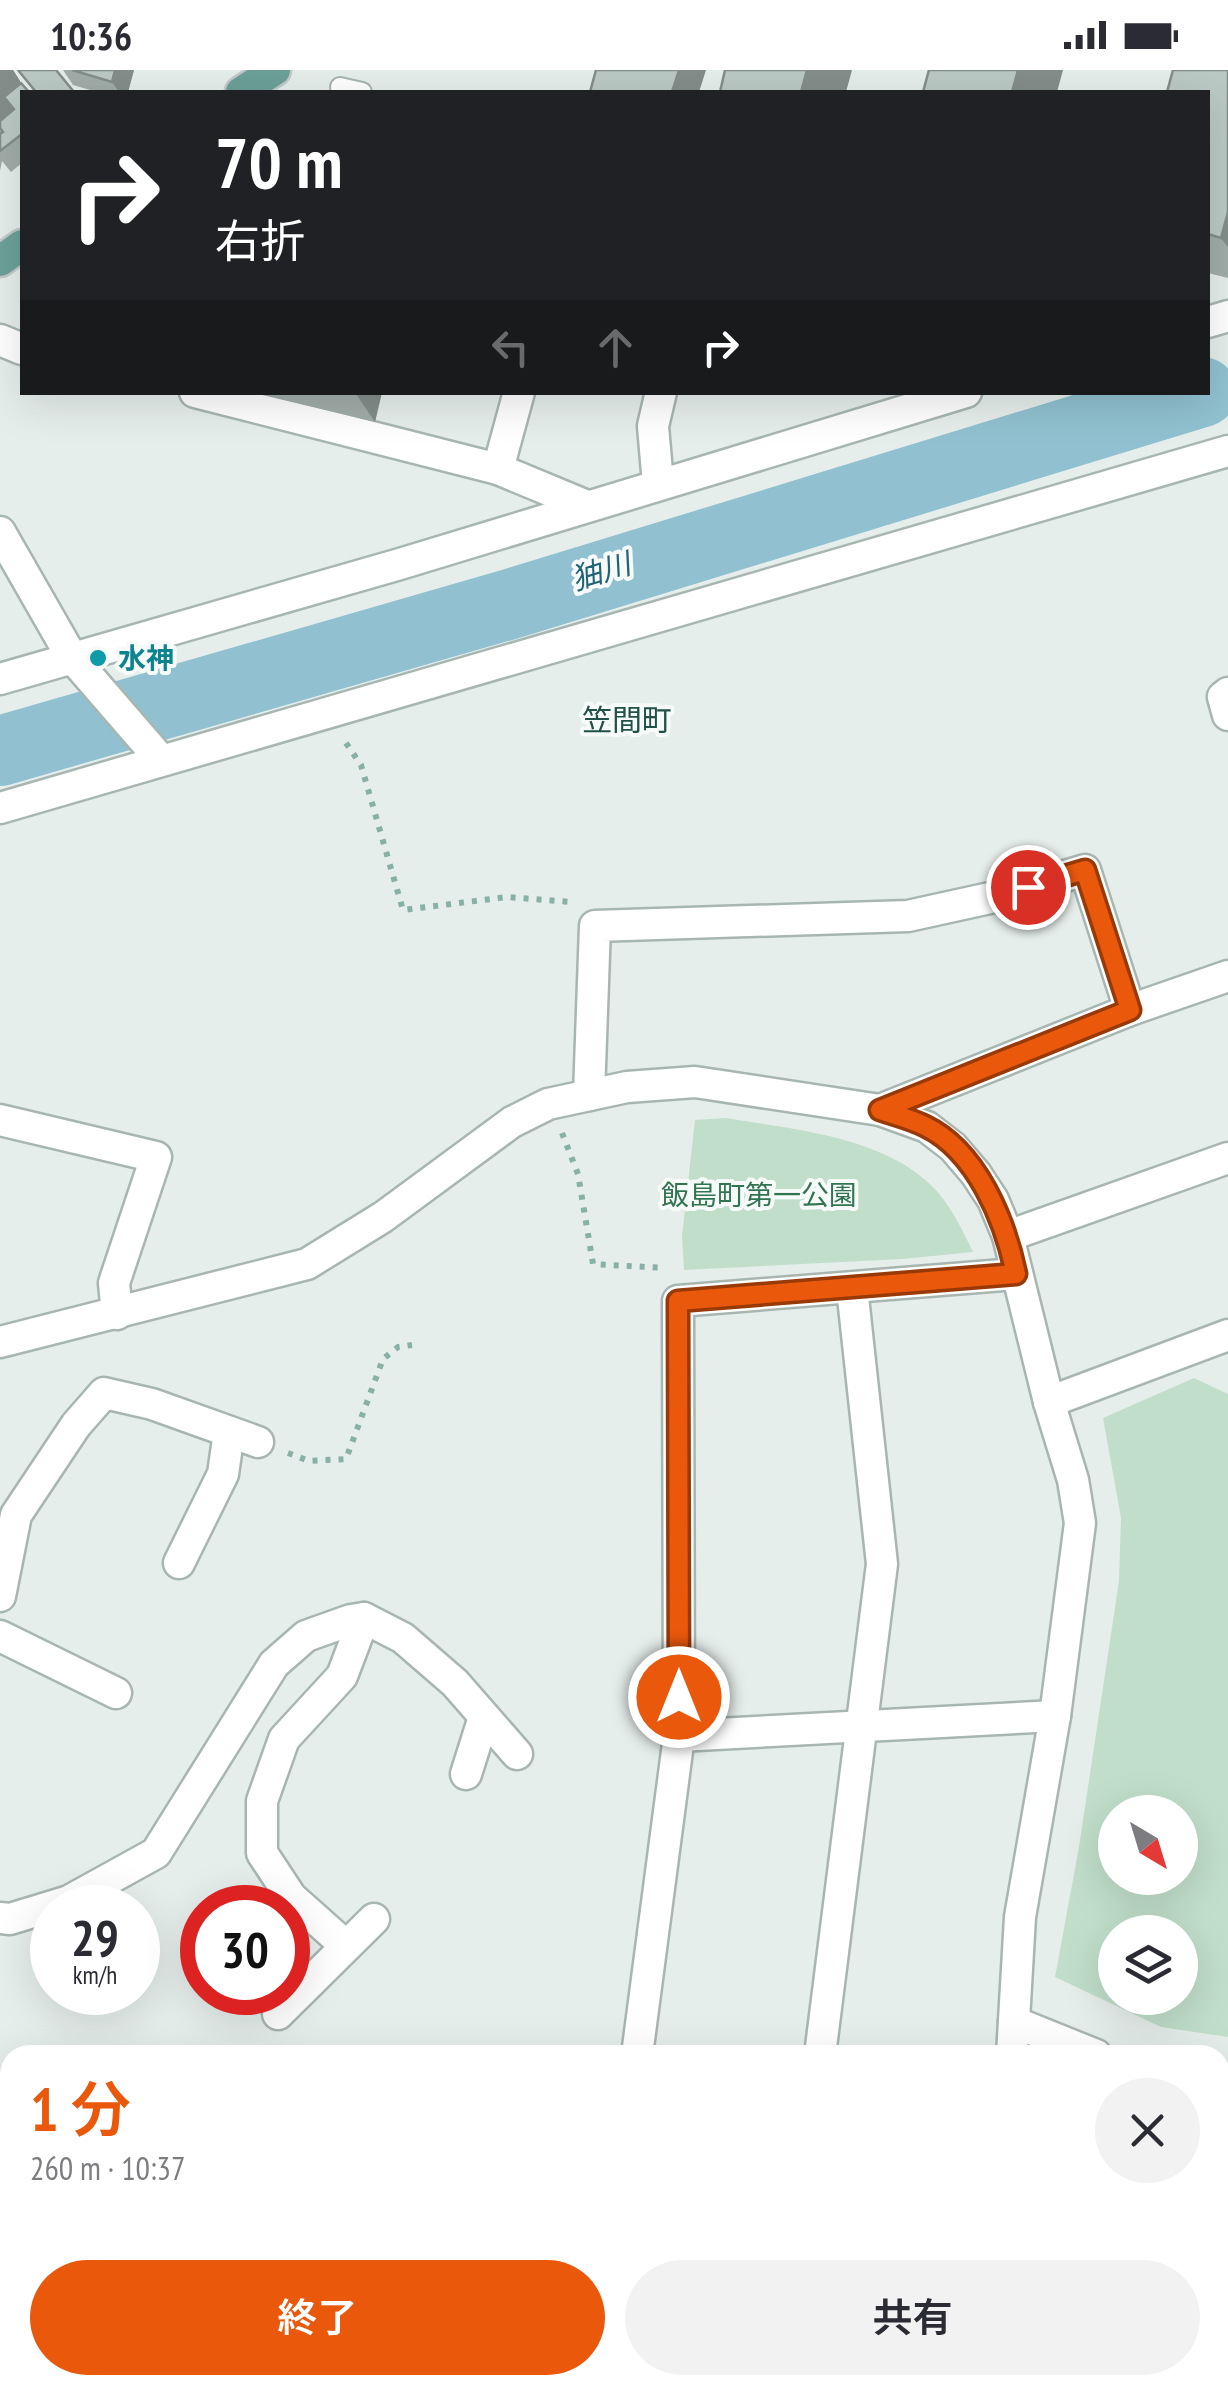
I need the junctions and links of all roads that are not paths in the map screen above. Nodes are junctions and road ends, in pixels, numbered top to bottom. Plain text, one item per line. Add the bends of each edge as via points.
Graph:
1 (275, 70) edge
2 (340, 87) dead end
3 (244, 90) edge
4 (353, 90) edge
5 (20, 246) edge
6 (0, 261) edge
7 (208, 395) edge
8 (518, 395) edge
9 (660, 395) edge
10 (956, 395) edge
11 (1228, 451) edge
12 (498, 469) junction
13 (658, 484) junction
14 (587, 506) junction
15 (0, 532) edge
16 (72, 656) junction
17 (0, 678) edge
18 (1228, 693) edge
19 (1228, 715) edge
20 (161, 760) junction
21 (0, 808) edge
22 (1228, 976) edge
23 (1130, 1010) junction
24 (590, 1095) junction
25 (880, 1110) junction
26 (0, 1120) edge
27 (1228, 1158) edge
28 (1008, 1236) junction
29 (1016, 1274) junction
30 (852, 1288) junction
31 (117, 1314) junction
32 (1228, 1334) edge
33 (0, 1342) edge
34 (1049, 1402) junction
35 (180, 1563) dead end
36 (1, 1586) edge
37 (364, 1618) junction
38 (0, 1636) edge
39 (116, 1694) dead end
40 (484, 1716) junction
41 (1055, 1716) junction
42 (862, 1727) junction
43 (679, 1736) junction
44 (517, 1754) dead end
45 (466, 1774) dead end
46 (0, 1918) edge
47 (374, 1920) dead end
48 (346, 1946) junction
49 (310, 1982) edge
50 (1014, 2022) junction
51 (638, 2045) edge
52 (821, 2045) edge
53 (1013, 2045) edge
54 (1071, 2045) edge

1 - 3 main road
2 - 4 lane
5 - 6 main road
7 - 12 street
8 - 12 street
9 - 13 street via 653,426
10 - 13 street
11 - 20 street
12 - 14 street
13 - 14 street
14 - 16 street
15 - 16 street
16 - 17 street
16 - 20 street
18 - 19 street via 1222,697
20 - 21 street
22 - 23 street
23 - 24 street via 1085,870 908,916 594,926
23 - 25 street
24 - 25 street via 695,1082
24 - 31 street via 548,1104 512,1122 360,1234 307,1264
25 - 28 street via 927,1127 953,1148 993,1200
26 - 31 street via 156,1156 114,1283
27 - 28 street
28 - 29 street
29 - 30 street
29 - 34 street
30 - 42 street via 882,1564
30 - 43 street via 678,1301
31 - 33 street
32 - 34 street
34 - 41 street via 1080,1523
35 - 36 street via 244,1437 104,1393 16,1515
37 - 40 street via 403,1638
37 - 46 street via 306,1636 274,1664 156,1854 69,1901
37 - 48 street via 342,1676 284,1739 262,1802 262,1853 290,1897
38 - 39 street
40 - 44 street
40 - 45 street
41 - 42 street
41 - 50 street via 1020,1916
42 - 43 street
42 - 52 street
43 - 51 street
47 - 48 street
48 - 49 street
50 - 53 street
50 - 54 street

